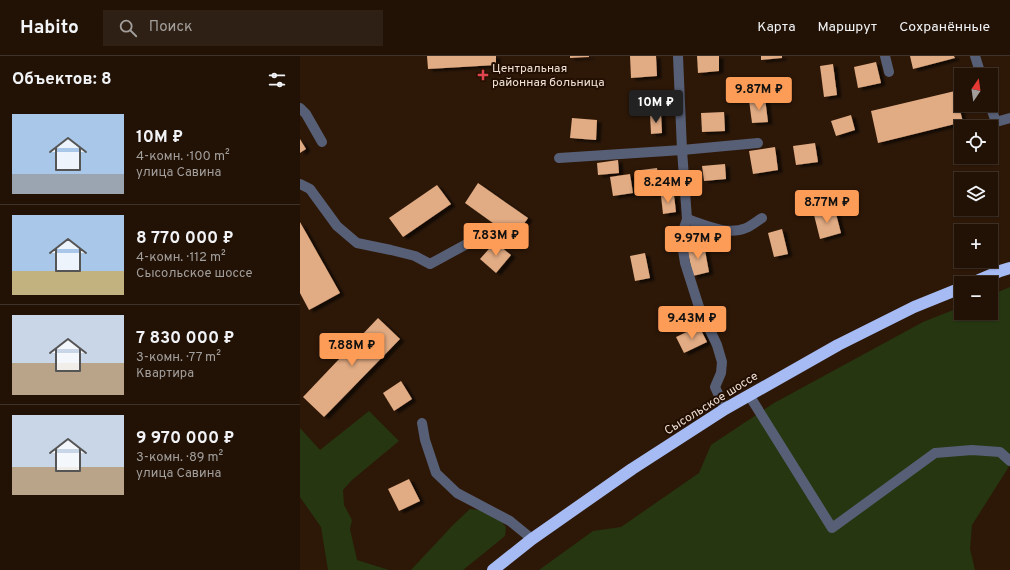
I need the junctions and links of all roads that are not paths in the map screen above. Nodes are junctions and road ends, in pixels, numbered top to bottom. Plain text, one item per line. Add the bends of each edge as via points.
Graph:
1 (678, 56) edge
2 (885, 56) edge
3 (975, 56) edge
4 (979, 68) edge
5 (889, 72) dead end
6 (300, 108) edge
7 (992, 112) edge
8 (1010, 118) edge
9 (322, 142) dead end
10 (758, 143) dead end
11 (682, 150) junction
12 (559, 158) dead end
13 (300, 184) edge
14 (762, 218) dead end
15 (687, 219) junction
16 (484, 232) dead end
17 (1010, 268) edge
18 (990, 276) edge
19 (954, 291) edge
20 (749, 395) junction
21 (725, 409) junction
22 (422, 423) dead end
23 (1010, 461) edge
24 (532, 539) junction
25 (493, 570) edge

1 - 11 street
2 - 5 street
3 - 4 street
6 - 9 street
7 - 8 street via 996,122
10 - 11 street
11 - 12 street
11 - 15 street
13 - 16 street via 310,189 337,226 357,243 415,256 430,264
14 - 15 street via 746,228 733,230 717,229
15 - 21 street via 681,237 685,264 699,307 722,362 721,373 715,387
17 - 18 highway
19 - 20 highway, Сысольское шоссе via 838,345
20 - 21 highway, Сысольское шоссе
20 - 23 street via 832,528 935,453 972,450 1000,452
21 - 24 highway, Сысольское шоссе
22 - 24 street via 436,473 457,493 510,521
24 - 25 highway, Сысольское шоссе

